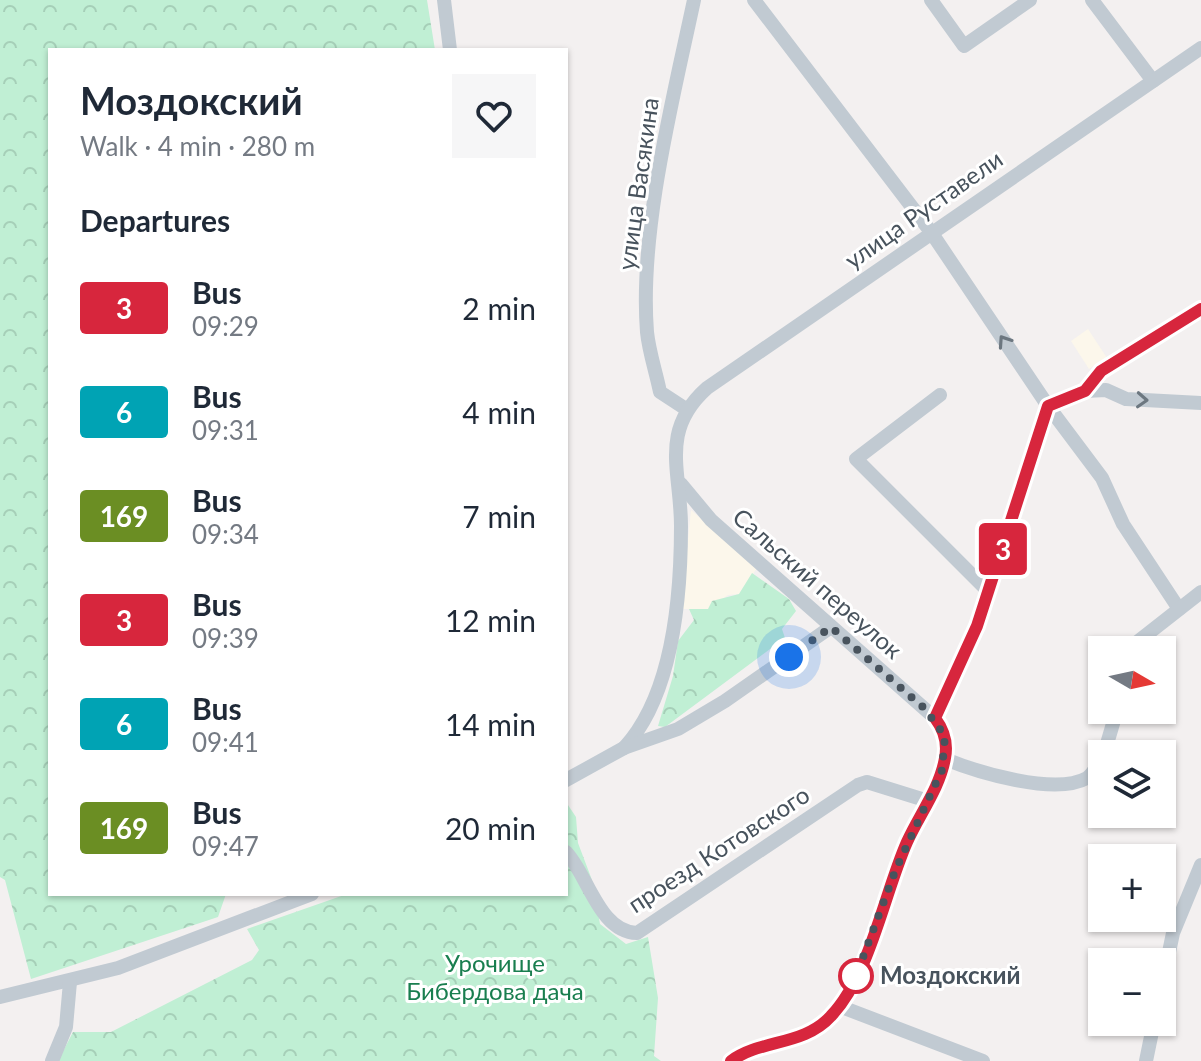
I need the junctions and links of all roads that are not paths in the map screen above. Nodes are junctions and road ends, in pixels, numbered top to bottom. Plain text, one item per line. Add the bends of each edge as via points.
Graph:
1 (444, 0) edge
2 (694, 0) edge
3 (754, 0) edge
4 (931, 0) edge
5 (1030, 0) edge
6 (1092, 0) edge
7 (450, 48) edge
8 (1201, 48) edge
9 (1153, 81) junction
10 (931, 232) junction
11 (1201, 309) edge
12 (1085, 391) junction
13 (940, 395) dead end
14 (1201, 403) edge
15 (1048, 406) junction
16 (684, 414) junction
17 (678, 476) junction
18 (989, 592) junction
19 (1201, 592) edge
20 (1179, 609) junction
21 (831, 627) junction
22 (1145, 636) edge
23 (935, 718) junction
24 (624, 748) junction
25 (945, 759) junction
26 (1088, 777) edge
27 (568, 779) edge
28 (928, 801) junction
29 (568, 855) edge
30 (1201, 865) edge
31 (307, 896) edge
32 (1170, 948) edge
33 (70, 982) junction
34 (0, 997) edge
35 (839, 1006) junction
36 (1151, 1036) edge
37 (52, 1061) edge
38 (731, 1061) edge
39 (983, 1061) edge
40 (1146, 1061) edge

1 - 7 street
2 - 16 street, улица Васякина via 665,144 646,291 647,334 660,392
3 - 10 street
4 - 5 street via 964,46
6 - 9 street
8 - 9 street, улица Руставели
9 - 10 street, улица Руставели
15 -> 10 street
10 - 16 street, улица Руставели via 707,388
11 - 12 street via 1101,371
12 -> 14 street
12 - 15 street
13 - 18 street via 856,459
15 - 18 street
15 - 20 street via 1102,478 1123,524
16 - 17 street via 676,444
17 - 21 street, Сальский переулок via 694,504
17 - 24 street via 681,529 666,673 648,718
18 - 23 street
19 - 20 street
20 - 22 street
21 - 23 street, Сальский переулок
21 - 24 street via 678,729
23 - 25 street via 945,736
24 - 27 street
25 - 26 street via 982,775 1069,784
25 - 28 street
28 - 29 street, проезд Котовского via 867,782 858,785 637,933 615,925
28 - 35 street
30 - 32 street
31 - 33 street
33 - 34 street
33 - 37 street via 66,1027
35 - 38 street via 813,1031
35 - 39 street
36 - 40 street

